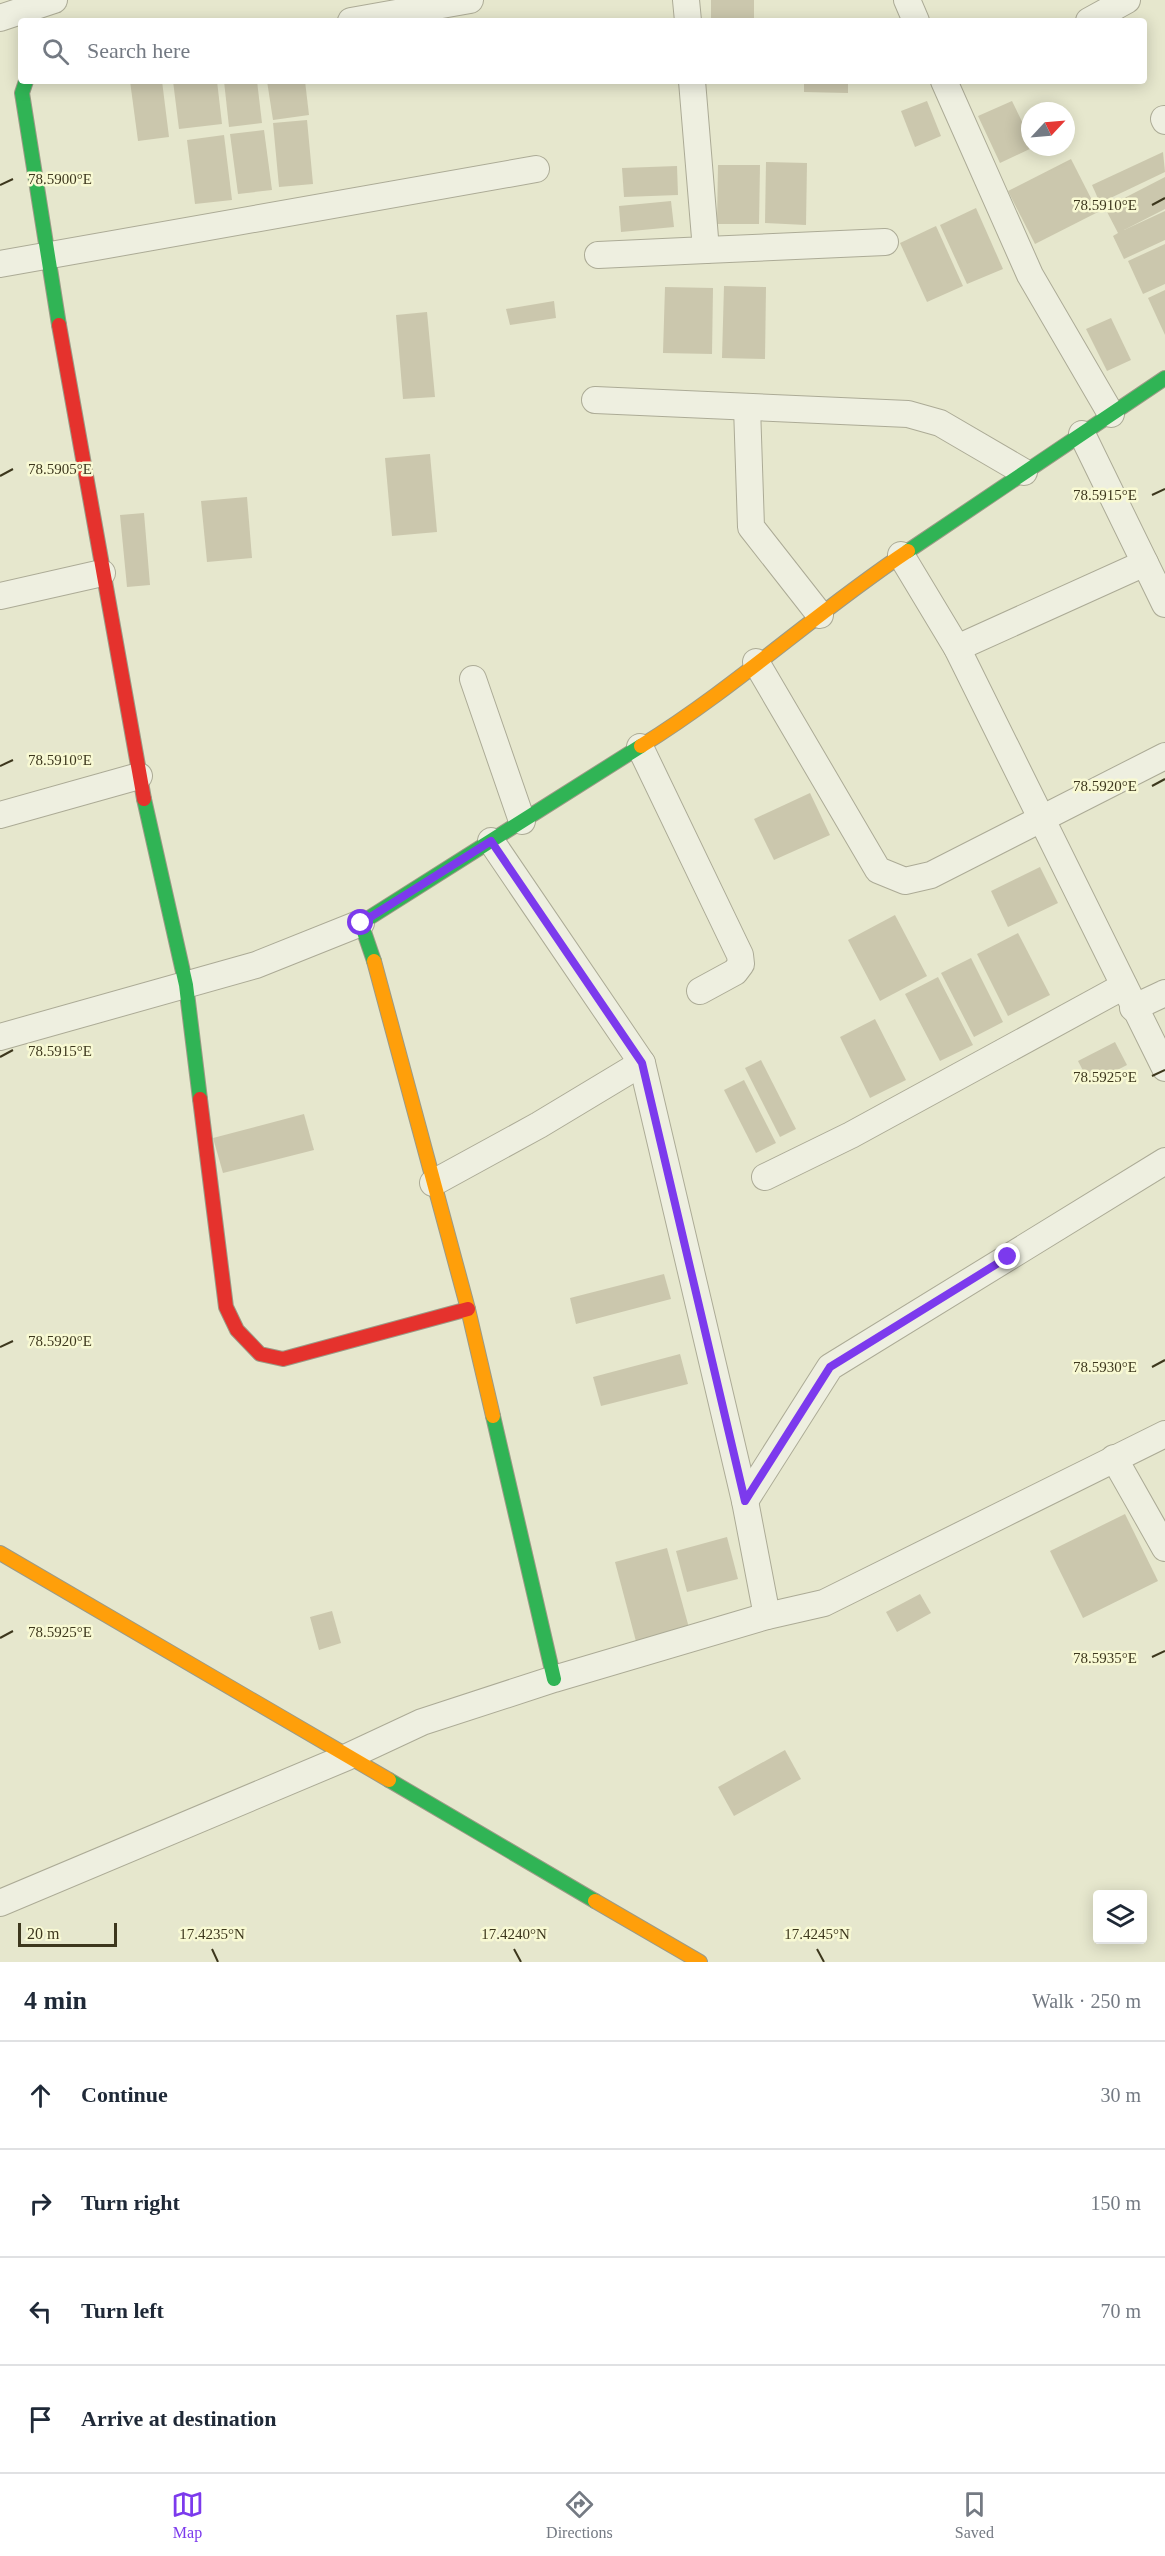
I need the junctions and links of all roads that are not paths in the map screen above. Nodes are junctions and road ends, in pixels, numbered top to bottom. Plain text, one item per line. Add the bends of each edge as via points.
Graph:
1 (54, 0) edge
2 (470, 0) edge
3 (686, 0) edge
4 (907, 0) edge
5 (1127, 0) edge
6 (0, 18) edge
7 (368, 18) edge
8 (688, 18) edge
9 (915, 18) edge
10 (1094, 18) edge
11 (25, 84) edge
12 (692, 84) edge
13 (954, 84) edge
14 (536, 169) dead end
15 (885, 242) dead end
16 (706, 250) junction
17 (598, 255) dead end
18 (48, 257) junction
19 (0, 264) edge
20 (1165, 378) edge
21 (595, 400) dead end
22 (747, 407) junction
23 (1111, 414) junction
24 (1082, 434) junction
25 (1024, 472) junction
26 (901, 555) junction
27 (1145, 563) junction
28 (102, 573) junction
29 (0, 596) edge
30 (1165, 604) edge
31 (820, 615) junction
32 (957, 648) junction
33 (756, 662) junction
34 (473, 679) dead end
35 (640, 747) junction
36 (1165, 756) edge
37 (139, 776) junction
38 (0, 815) edge
39 (1043, 819) junction
40 (522, 821) junction
41 (491, 841) junction
42 (361, 923) junction
43 (186, 985) junction
44 (700, 991) dead end
45 (1165, 993) edge
46 (1129, 997) junction
47 (0, 1037) edge
48 (642, 1063) junction
49 (1165, 1068) edge
50 (1165, 1161) edge
51 (765, 1177) dead end
52 (433, 1183) junction
53 (468, 1309) junction
54 (1165, 1434) edge
55 (1114, 1458) junction
56 (745, 1501) junction
57 (1165, 1548) edge
58 (0, 1553) edge
59 (767, 1617) junction
60 (554, 1679) junction
61 (347, 1757) junction
62 (0, 1903) edge
63 (700, 1962) edge

1 - 6 street
2 - 7 street
3 - 8 street
4 - 9 street
5 - 10 street
11 - 18 street via 22,93
12 - 16 street
13 - 23 street via 1030,275
14 - 18 street
15 - 16 street
16 - 17 street
18 - 19 street
18 - 28 street
20 - 23 street
21 - 22 street
22 - 25 street via 908,414 940,423
22 - 31 street via 750,528
23 - 24 street
24 - 25 street
24 - 27 street
25 - 26 street
26 - 31 street
26 - 32 street
27 - 30 street
27 - 32 street
28 - 29 street
28 - 37 street
31 - 33 street
32 - 39 street
33 - 35 street via 696,712
33 - 39 street via 878,870 905,881 931,875
34 - 40 street
35 - 40 street
35 - 44 street via 740,955 741,964 735,972
36 - 39 street
37 - 38 street
37 - 43 street
39 - 46 street
40 - 41 street
41 - 42 street
41 - 48 street
42 - 43 street via 256,965
42 - 52 street via 383,988
43 - 47 street
43 - 53 street via 226,1307 237,1330 260,1354 283,1359
45 - 46 street
46 - 49 street
46 - 51 street
48 - 52 street
48 - 56 street
50 - 56 street via 830,1367
52 - 53 street
53 - 60 street
54 - 55 street
55 - 57 street
55 - 59 street via 824,1603
56 - 59 street
58 - 61 street
59 - 60 street
60 - 61 street via 422,1722
61 - 62 street
61 - 63 street

